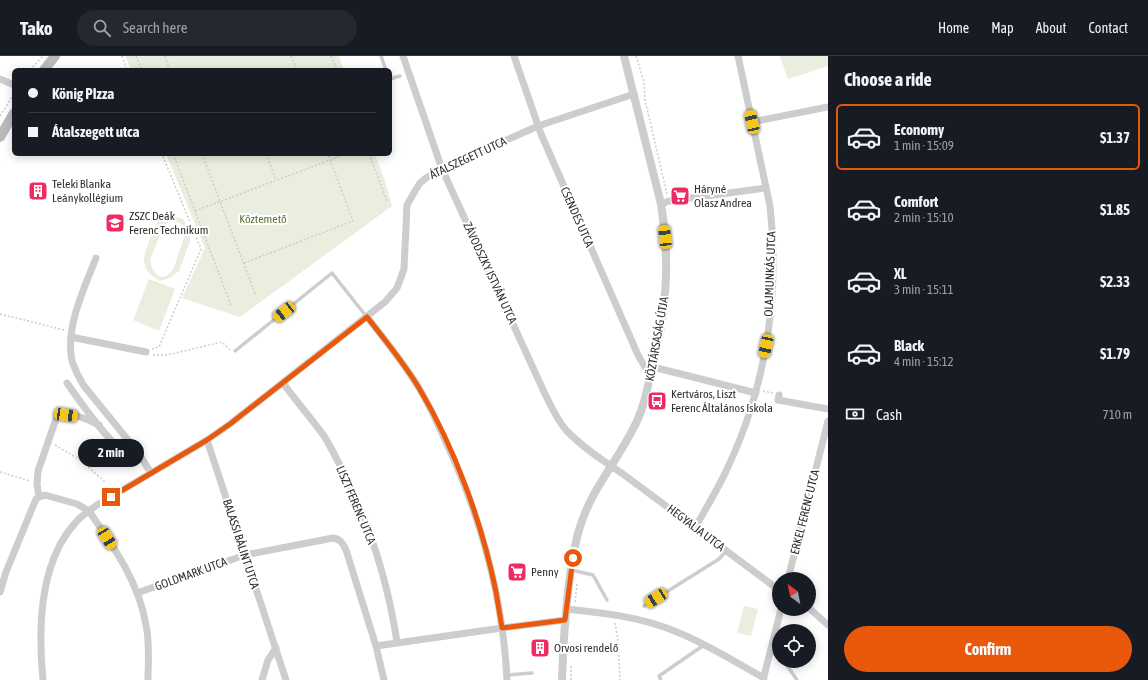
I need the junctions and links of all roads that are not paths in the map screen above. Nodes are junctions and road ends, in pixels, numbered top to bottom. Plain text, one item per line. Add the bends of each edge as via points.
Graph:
1 (56, 56) edge
2 (381, 56) edge
3 (404, 56) edge
4 (514, 56) edge
5 (624, 56) edge
6 (738, 56) edge
7 (46, 68) edge
8 (385, 68) edge
9 (400, 76) dead end
10 (392, 78) edge
11 (0, 79) edge
12 (12, 84) edge
13 (634, 94) junction
14 (828, 107) edge
15 (12, 116) edge
16 (752, 122) junction
17 (538, 126) junction
18 (0, 138) edge
19 (442, 169) junction
20 (766, 188) junction
21 (661, 204) junction
22 (96, 258) dead end
23 (367, 317) junction
24 (72, 334) junction
25 (235, 351) road end
26 (146, 352) road end
27 (652, 370) junction
28 (67, 383) dead end
29 (283, 383) junction
30 (756, 393) junction
31 (779, 395) dead end
32 (828, 409) edge
33 (828, 421) edge
34 (99, 425) junction
35 (207, 440) junction
36 (137, 451) junction
37 (612, 467) junction
38 (151, 473) junction
39 (39, 497) junction
40 (89, 511) junction
41 (696, 528) junction
42 (726, 551) junction
43 (245, 555) junction
44 (575, 571) junction
45 (790, 572) edge
46 (772, 585) edge
47 (0, 592) edge
48 (137, 593) junction
49 (607, 600) dead end
50 (644, 606) dead end
51 (570, 610) junction
52 (816, 614) edge
53 (779, 616) edge
54 (565, 620) junction
55 (828, 625) edge
56 (502, 628) junction
57 (397, 642) junction
58 (705, 644) junction
59 (376, 646) junction
60 (276, 648) junction
61 (770, 653) joint
62 (789, 668) edge
63 (532, 673) dead end
64 (507, 677) edge
65 (764, 679) edge
66 (44, 680) edge
67 (148, 680) edge
68 (262, 680) edge
69 (286, 680) edge
70 (384, 680) edge
71 (562, 680) edge
72 (661, 680) edge
73 (797, 680) edge

1 - 7 main road
2 - 8 lane
3 - 19 street, ZÁVODSZKY ISTVÁN UTCA
4 - 17 street, CSENDES UTCA
5 - 13 street, KÖZTÁRSASÁG ÚTJA
6 - 16 street, OLAJMUNKÁS UTCA
9 - 10 lane
11 - 12 street
13 - 17 street, ÁTALSZEGETT UTCA
13 - 21 street, KÖZTÁRSASÁG ÚTJA
14 - 16 street
15 - 18 main road
16 - 20 street, OLAJMUNKÁS UTCA
17 - 19 street, ÁTALSZEGETT UTCA
17 - 27 street, CSENDES UTCA via 638,355 646,369
19 - 23 street, ÁTALSZEGETT UTCA via 420,183 409,199 406,212 406,260 402,275 397,288
19 - 37 street, ZÁVODSZKY ISTVÁN UTCA via 554,412 566,429
20 - 21 street
20 - 30 street, OLAJMUNKÁS UTCA via 772,227 772,282 766,346
21 - 27 street, KÖZTÁRSASÁG ÚTJA via 665,237 666,287
22 - 24 street via 76,312
23 - 25 lane via 332,273
23 - 29 street, ÁTALSZEGETT UTCA
23 - 56 street via 419,388 463,480 480,527
24 - 26 street
24 - 36 street via 72,358 78,376
27 - 30 street
27 - 37 street, KÖZTÁRSASÁG ÚTJA via 634,427
28 - 34 street
29 - 35 street, ÁTALSZEGETT UTCA
29 - 57 street, LISZT FERENC UTCA via 324,437 361,509 378,556
30 - 41 street, OLAJMUNKÁS UTCA via 737,448
31 - 32 street via 778,400
33 - 45 street, ERKEL FERENC UTCA
34 - 36 street via 124,452
34 - 39 street via 77,416 58,416 38,471
35 - 38 street, ÁTALSZEGETT UTCA
35 - 43 street, BALASSI BÁLINT UTCA
36 - 38 street
37 - 41 street, HEGYALJA UTCA
37 - 44 street, KÖZTÁRSASÁG ÚTJA via 598,486 586,510 577,536
38 - 40 street, ÁTALSZEGETT UTCA
39 - 40 street via 45,495 77,504
39 - 47 street via 34,503
40 - 48 street via 122,562
40 - 66 street, ÁTALSZEGETT UTCA via 63,538 49,570 42,607
41 - 42 street, HEGYALJA UTCA
42 - 46 street, HEGYALJA UTCA
42 - 50 lane via 720,559
43 - 48 street, GOLDMARK UTCA
43 - 59 street, GOLDMARK UTCA via 333,538 340,540 346,550
43 - 60 street, BALASSI BÁLINT UTCA
44 - 49 lane via 593,575
44 - 51 street, KÖZTÁRSASÁG ÚTJA
48 - 67 street via 148,635
51 - 54 street, KÖZTÁRSASÁG ÚTJA
51 - 58 street via 646,622
52 - 55 street
53 - 61 street
54 - 56 street
54 - 71 street, KÖZTÁRSASÁG ÚTJA
56 - 57 street
56 - 64 street
57 - 59 street
58 - 65 street
58 - 72 lane via 659,676
59 - 70 street
60 - 68 street via 268,660
60 - 69 street, BALASSI BÁLINT UTCA
61 - 65 street
62 - 73 lane
63 - 64 lane

